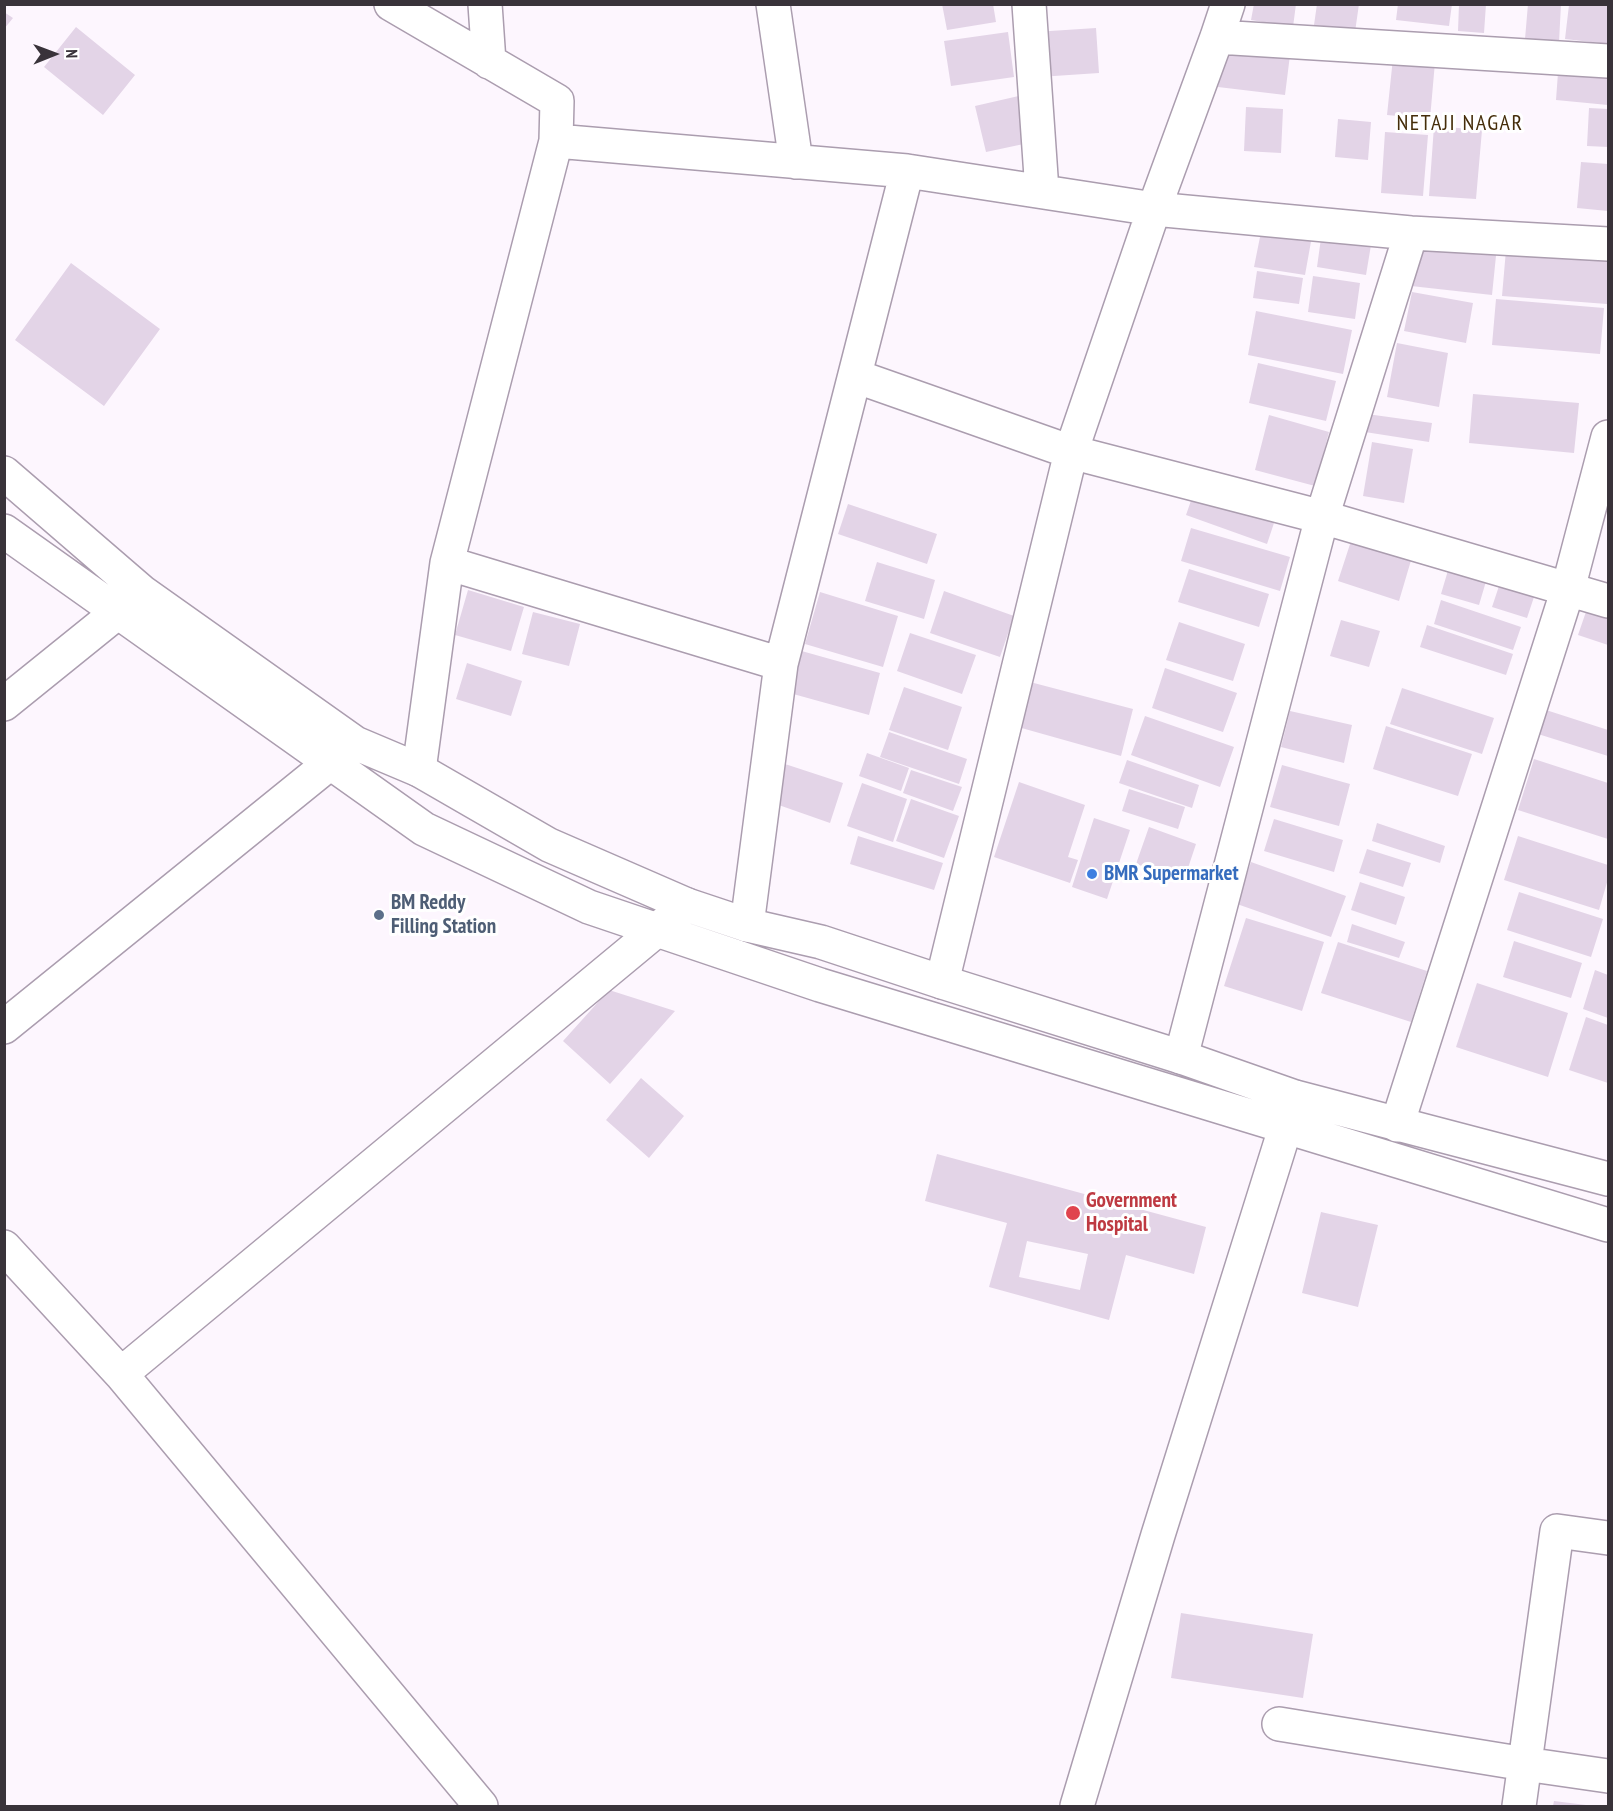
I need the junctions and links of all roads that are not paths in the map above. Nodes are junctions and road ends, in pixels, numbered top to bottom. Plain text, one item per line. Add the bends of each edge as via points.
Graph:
1 (391, 4) edge
2 (484, 4) edge
3 (772, 4) edge
4 (1029, 4) edge
5 (1228, 4) edge
6 (1218, 37) junction
7 (1608, 61) edge
8 (489, 62) junction
9 (556, 141) junction
10 (796, 162) junction
11 (907, 171) junction
12 (1042, 191) junction
13 (1154, 209) junction
14 (1411, 233) junction
15 (1608, 244) edge
16 (855, 376) junction
17 (1608, 437) edge
18 (1071, 452) junction
19 (4, 473) edge
20 (1322, 517) junction
21 (4, 531) edge
22 (447, 563) junction
23 (1568, 589) junction
24 (1608, 601) edge
25 (130, 602) junction
26 (782, 664) junction
27 (4, 704) edge
28 (343, 753) junction
29 (419, 770) junction
30 (687, 904) junction
31 (747, 925) junction
32 (657, 930) junction
33 (942, 982) junction
34 (4, 1027) edge
35 (1181, 1057) junction
36 (1291, 1112) junction
37 (1397, 1125) junction
38 (1608, 1179) edge
39 (1608, 1225) edge
40 (4, 1247) edge
41 (121, 1374) junction
42 (1608, 1538) edge
43 (1279, 1724) dead end
44 (1525, 1764) junction
45 (1608, 1776) edge
46 (480, 1806) edge
47 (1077, 1806) edge
48 (1519, 1806) edge

1 - 8 street
2 - 8 street
3 - 10 street
4 - 12 street
5 - 6 street
6 - 7 street
6 - 13 street
8 - 9 street via 557,101
9 - 10 street
9 - 22 street
10 - 11 street
11 - 12 street
11 - 16 street
12 - 13 street
13 - 14 street
13 - 18 street
14 - 15 street
14 - 20 street
16 - 18 street
16 - 26 street
17 - 23 street
18 - 20 street
18 - 33 street
19 - 25 street
20 - 23 street
20 - 35 street
21 - 25 street
22 - 26 street
22 - 29 street
23 - 24 street
23 - 37 street
25 - 27 street
25 - 28 street
26 - 31 street
28 - 29 street
28 - 32 street via 424,829 589,907
28 - 34 street
29 - 30 street via 549,846
30 - 31 street
30 - 32 street
31 - 33 street via 822,942
32 - 36 street via 820,986
32 - 41 street
33 - 35 street
35 - 36 street
36 - 37 street
36 - 39 street
36 - 47 street
37 - 38 street
40 - 41 street
41 - 46 street
42 - 44 street via 1557,1531
43 - 44 street
44 - 45 street
44 - 48 street

